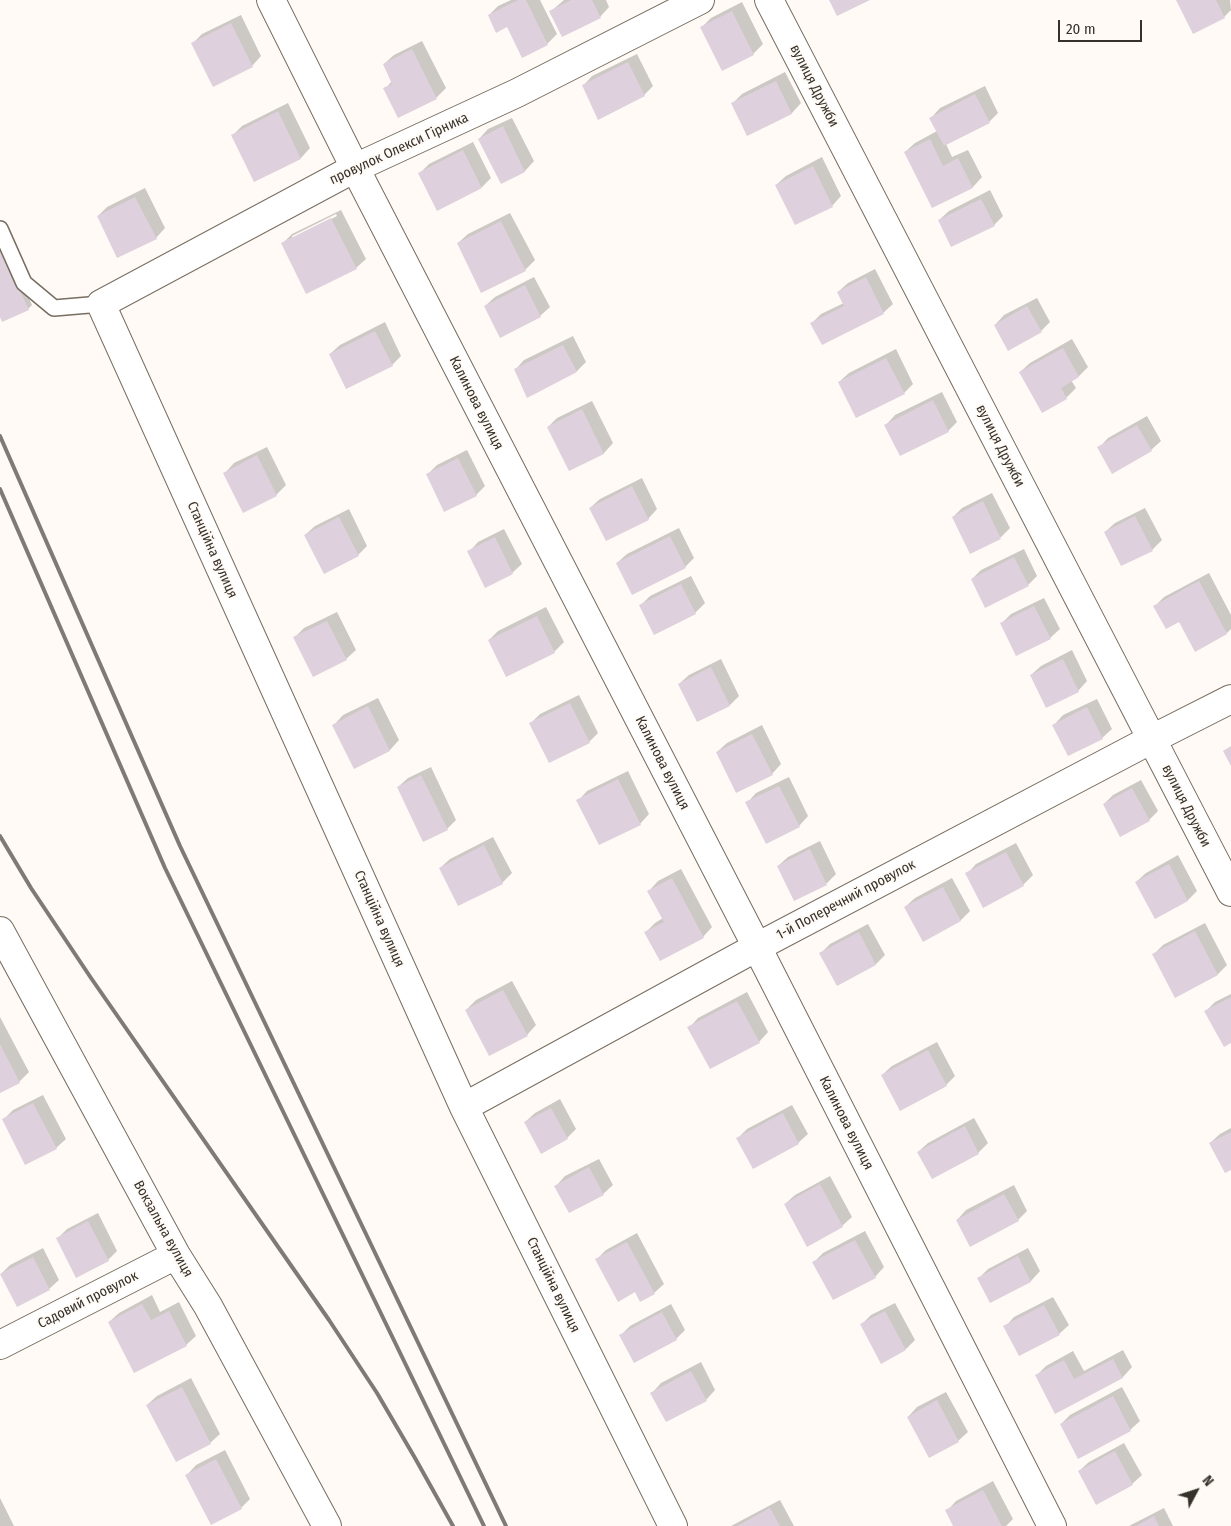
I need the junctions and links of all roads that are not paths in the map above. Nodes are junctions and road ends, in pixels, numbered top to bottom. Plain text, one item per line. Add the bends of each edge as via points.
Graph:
1 (271, 0) edge
2 (700, 0) edge
3 (769, 0) edge
4 (355, 168) junction
5 (0, 229) edge
6 (101, 304) junction
7 (1231, 699) edge
8 (1152, 739) junction
9 (1231, 892) edge
10 (0, 931) edge
11 (757, 947) junction
12 (464, 1107) junction
13 (176, 1255) junction
14 (0, 1345) edge
15 (327, 1526) edge
16 (674, 1526) edge
17 (1052, 1526) edge

1 - 4 street, Калинова вулиця
2 - 4 street, провулок Олекси Гірника via 517,93
3 - 8 street, вулиця Дружби
4 - 6 street, провулок Олекси Гірника
4 - 11 street, Калинова вулиця
5 - 6 lane via 24,283 54,308
6 - 12 street, Станційна вулиця
7 - 8 street, 1-й Поперечний провулок
8 - 9 street, вулиця Дружби
8 - 11 street, 1-й Поперечний провулок
10 - 13 street, Вокзальна вулиця
11 - 12 street, 1-й Поперечний провулок
11 - 17 street, Калинова вулиця
12 - 16 street, Станційна вулиця
13 - 14 street, Садовий провулок
13 - 15 street, Вокзальна вулиця via 208,1306

